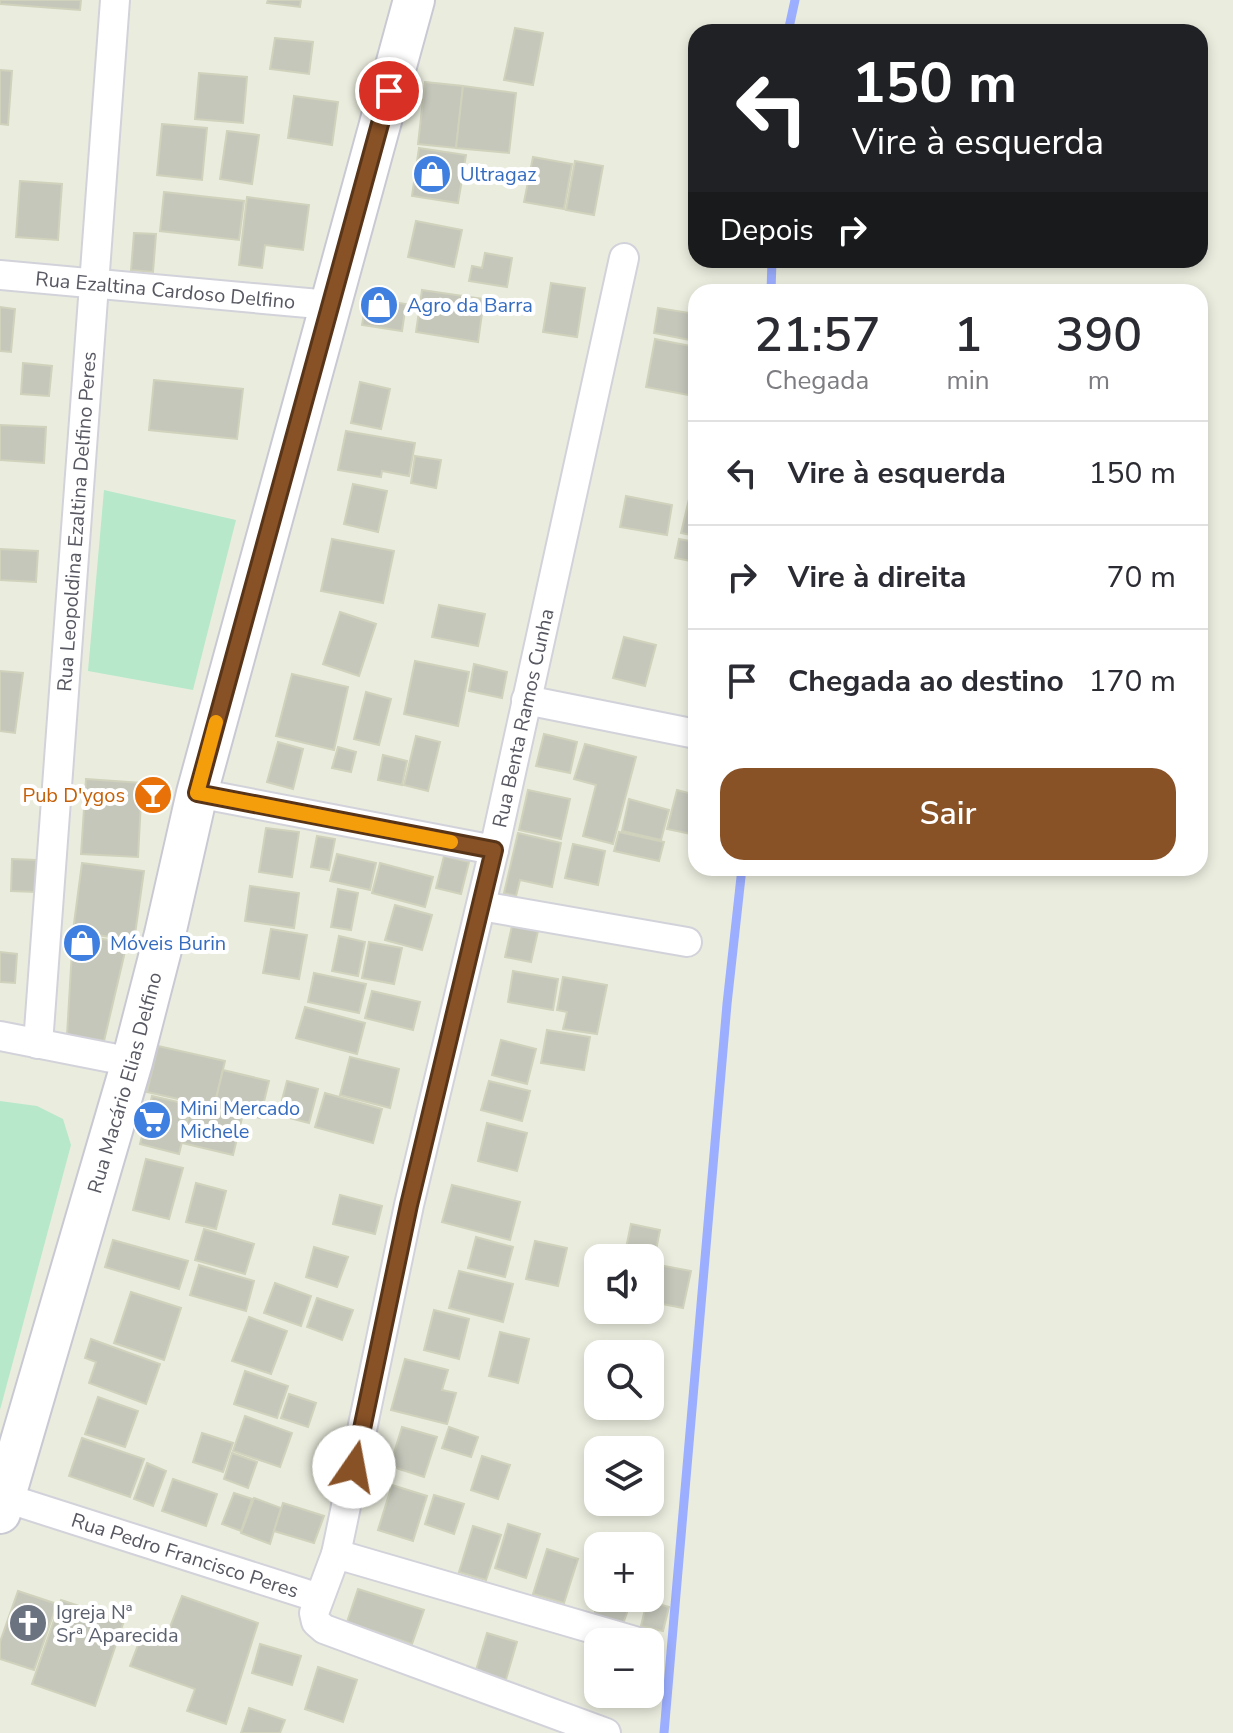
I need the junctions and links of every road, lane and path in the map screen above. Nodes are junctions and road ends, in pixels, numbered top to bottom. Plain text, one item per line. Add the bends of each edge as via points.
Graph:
1 (115, 0) edge
2 (414, 0) edge
3 (624, 258) dead end
4 (0, 275) edge
5 (94, 283) junction
6 (330, 305) junction
7 (526, 700) junction
8 (688, 732) edge
9 (197, 793) junction
10 (494, 850) junction
11 (481, 906) junction
12 (687, 942) dead end
13 (0, 1036) edge
14 (38, 1044) junction
15 (132, 1062) junction
16 (3, 1505) edge
17 (336, 1554) junction
18 (319, 1598) junction
19 (591, 1628) edge
20 (606, 1733) edge

1 - 5 street, Rua Leopoldina Ezaltina Delfino Peres
2 - 6 main road, Rua Macário Elias Delfino
3 - 7 street, Rua Benta Ramos Cunha
4 - 5 street, Rua Ezaltina Cardoso Delfino
5 - 6 street, Rua Ezaltina Cardoso Delfino
5 - 14 street, Rua Leopoldina Ezaltina Delfino Peres
6 - 9 main road, Rua Macário Elias Delfino
7 - 8 street
7 - 10 street, Rua Benta Ramos Cunha
9 - 10 street
9 - 15 main road, Rua Macário Elias Delfino
10 - 11 street, Rua Benta Ramos Cunha
11 - 12 street
11 - 17 street, Rua Benta Ramos Cunha via 409,1205
13 - 14 street
14 - 15 street
15 - 16 main road, Rua Macário Elias Delfino
16 - 18 street, Rua Pedro Francisco Peres
17 - 18 street, Rua Benta Ramos Cunha
17 - 19 street
18 - 20 street, Rua Pedro Francisco Peres via 314,1618 324,1629

